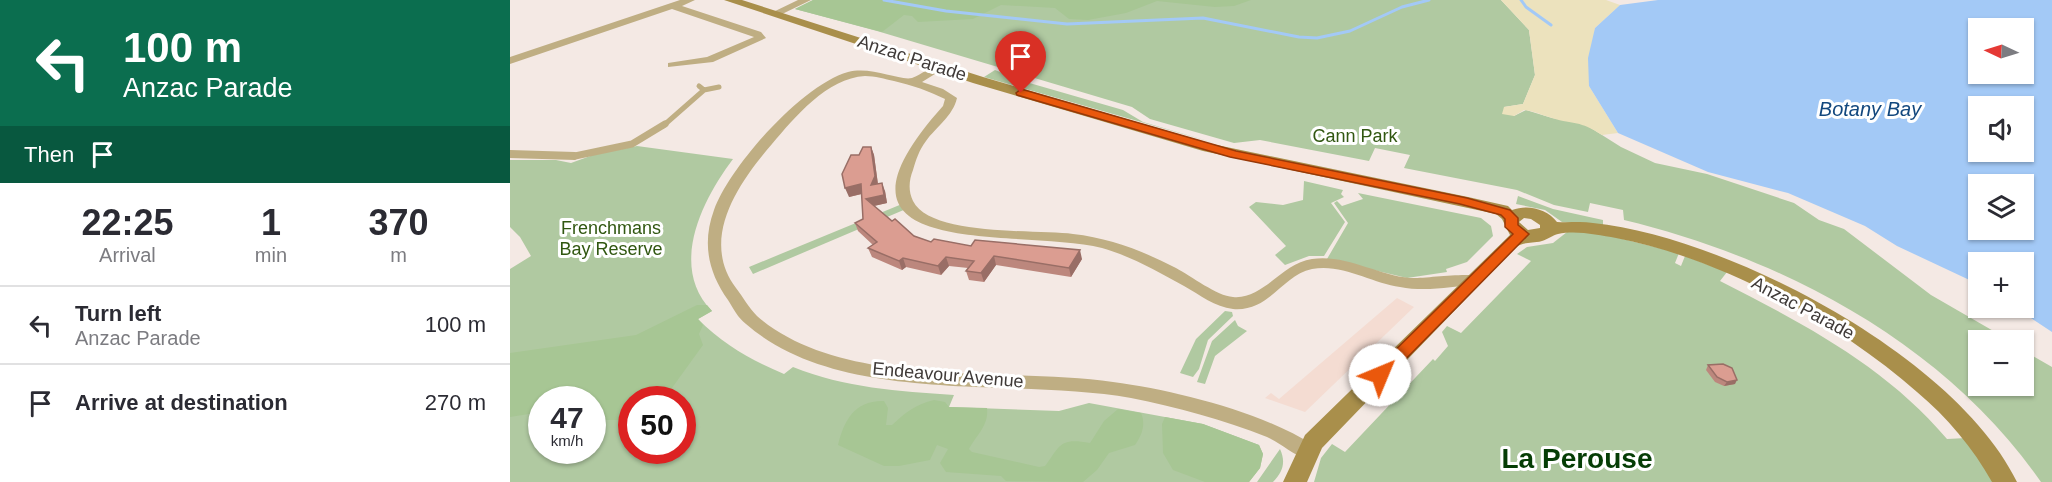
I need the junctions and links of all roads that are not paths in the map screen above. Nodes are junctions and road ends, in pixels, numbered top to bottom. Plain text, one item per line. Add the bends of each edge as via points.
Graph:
1 (690, 0) edge
2 (730, 0) edge
3 (806, 0) edge
4 (672, 6) junction
5 (774, 14) junction
6 (510, 61) edge
7 (672, 66) dead end
8 (939, 67) junction
9 (913, 82) junction
10 (719, 87) dead end
11 (510, 154) edge
12 (575, 156) joint
13 (1517, 226) junction
14 (1477, 279) junction
15 (1306, 452) junction
16 (1295, 482) edge
17 (2005, 482) edge

1 - 4 street
2 - 5 main road, Anzac Parade
3 - 5 street
4 - 6 street
4 - 7 street via 761,38 710,60
5 - 8 main road, Anzac Parade
8 - 9 street
8 - 13 main road, Anzac Parade via 1209,148 1502,210
9 - 14 street, Endeavour Avenue via 952,101 912,153 903,185 911,208 942,228 968,234 1063,237 1104,244 1144,257 1232,303 1252,302 1301,267 1319,263 1401,283
9 - 15 street, Endeavour Avenue via 868,73 831,84 787,120 736,179 715,222 714,242 718,272 732,300 755,324 811,356 867,369 1093,386 1138,394 1210,411 1280,434
10 - 12 lane via 702,88 651,136 597,154
11 - 12 street
13 - 14 main road via 1510,243
13 - 17 main road, Anzac Parade via 1522,213 1534,214 1545,219 1549,228 1590,227 1675,249 1730,270 1829,319 1898,364 1940,399 1989,455
14 - 15 main road
15 - 16 main road

